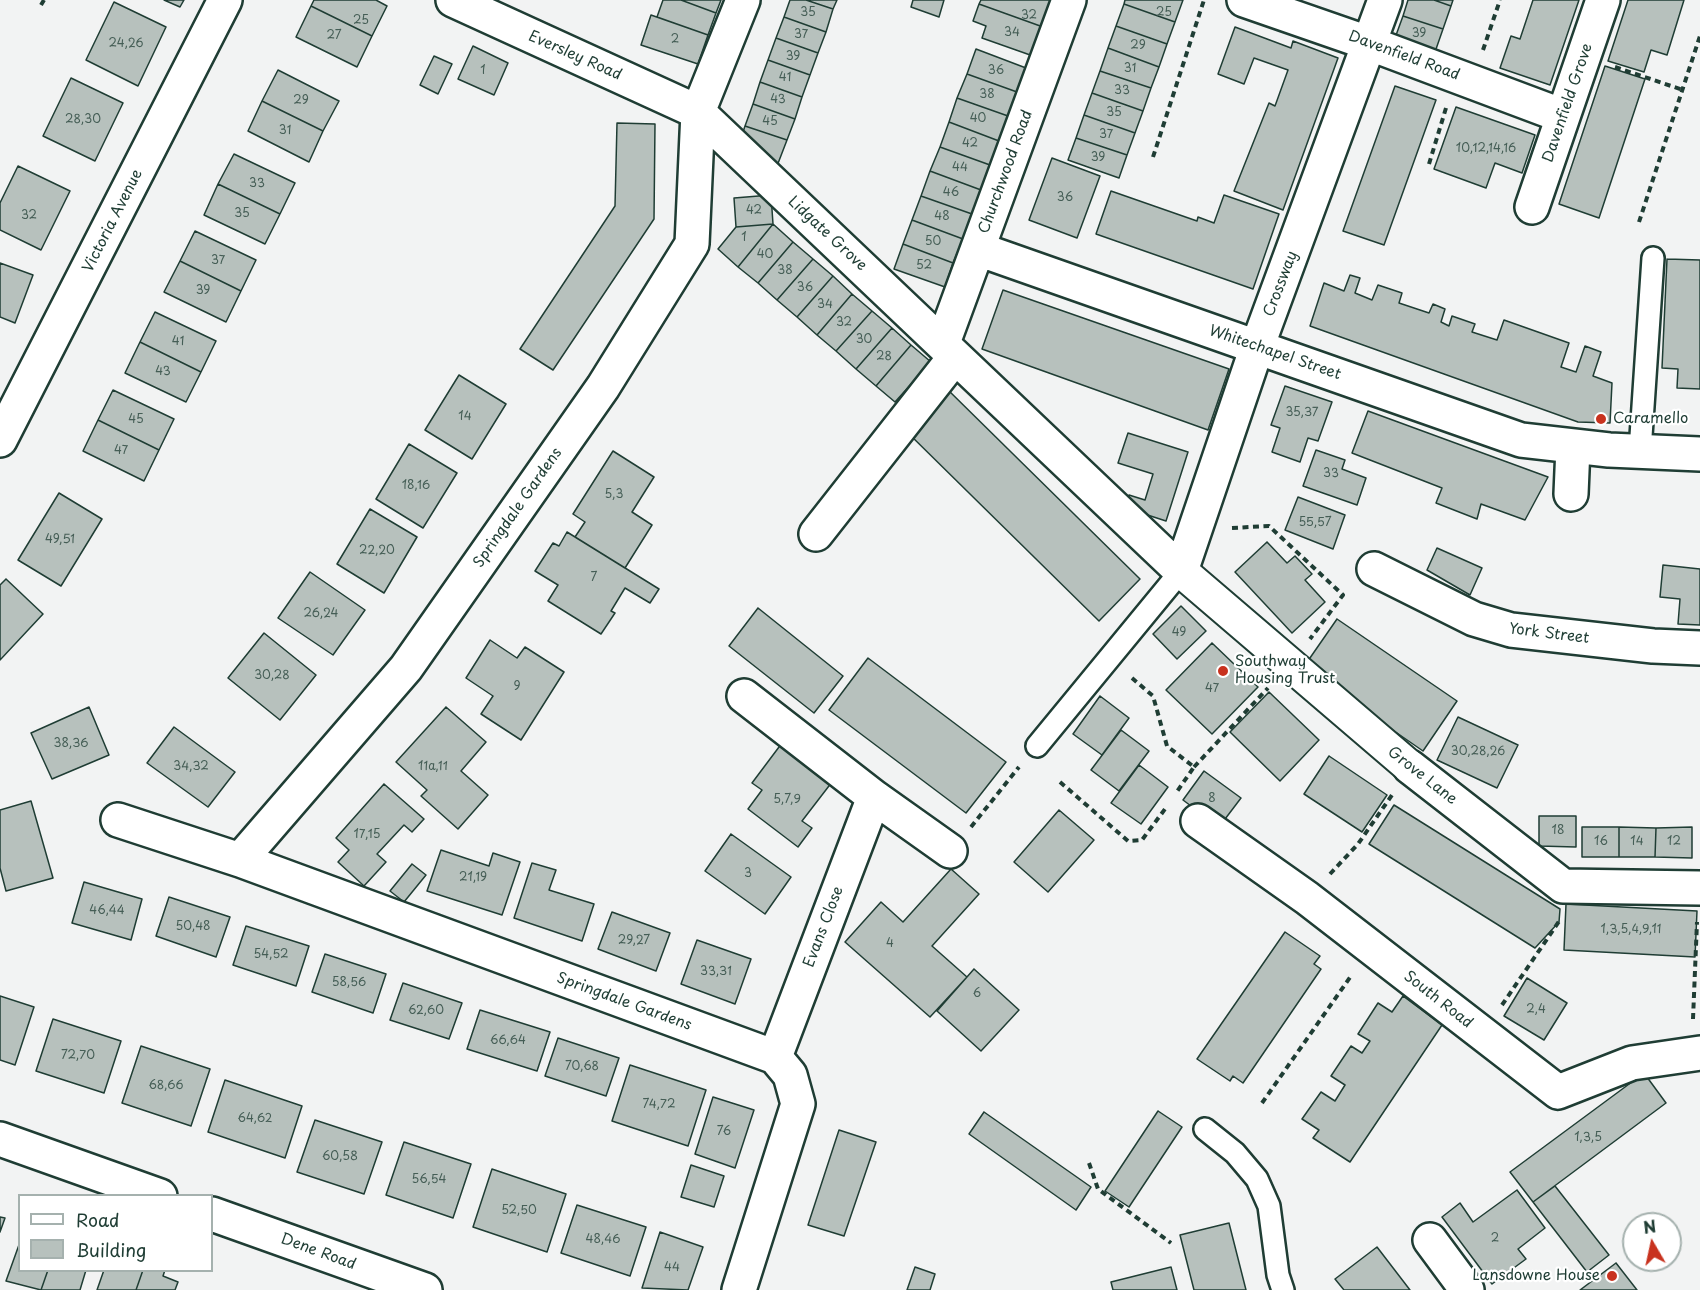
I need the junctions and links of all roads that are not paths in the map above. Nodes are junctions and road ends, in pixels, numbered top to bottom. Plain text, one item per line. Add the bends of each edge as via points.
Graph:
1 (225, 0) edge
2 (453, 0) edge
3 (743, 0) edge
4 (1069, 0) edge
5 (1244, 0) edge
6 (1385, 0) edge
7 (1603, 0) edge
8 (490, 8) edge
9 (1371, 44) junction
10 (698, 112) junction
11 (1563, 116) junction
12 (1532, 207) dead end
13 (978, 249) junction
14 (1653, 258) dead end
15 (1257, 347) junction
16 (949, 350) junction
17 (0, 440) edge
18 (1573, 447) junction
19 (1640, 451) junction
20 (1700, 454) edge
21 (1571, 494) dead end
22 (816, 534) dead end
23 (1374, 569) dead end
24 (1181, 571) junction
25 (1700, 648) edge
26 (744, 696) dead end
27 (1037, 746) road end
28 (1410, 768) joint
29 (874, 797) junction
30 (118, 820) dead end
31 (1197, 821) dead end
32 (950, 851) road end
33 (240, 860) junction
34 (1699, 888) edge
35 (1696, 1054) edge
36 (775, 1057) junction
37 (1205, 1130) dead end
38 (0, 1138) edge
39 (154, 1194) edge
40 (213, 1214) edge
41 (1430, 1240) dead end
42 (425, 1290) edge
43 (739, 1290) edge
44 (1283, 1290) edge
45 (1467, 1290) edge

1 - 17 street, Victoria Avenue
2 - 8 street, Eversley Road
3 - 10 street, Springdale Gardens
4 - 13 street, Churchwood Road
5 - 9 street, Davenfield Road
6 - 9 street, Crossway
7 - 11 street, Davenfield Grove
8 - 10 street, Eversley Road
9 - 11 street, Davenfield Road
9 - 15 street, Crossway
10 - 16 street, Lidgate Grove
10 - 33 street, Springdale Gardens via 692,244 603,387 406,668
11 - 12 street, Davenfield Grove
13 - 15 street, Whitechapel Street
13 - 16 street, Churchwood Road
14 - 19 lane
15 - 18 street, Whitechapel Street via 1521,440
15 - 24 street, Crossway
16 - 22 street
16 - 24 street, Lidgate Grove
18 - 19 street, Whitechapel Street
18 - 21 street
19 - 20 street, Whitechapel Street
23 - 25 street, York Street via 1474,619 1511,630
24 - 27 lane
24 - 28 street, Grove Lane
26 - 29 street
28 - 34 street, Grove Lane via 1563,886
29 - 32 street
29 - 36 street, Evans Close
30 - 33 street, Springdale Gardens
31 - 35 street, South Road via 1307,898 1558,1092 1632,1063
33 - 36 street, Springdale Gardens
36 - 43 street via 790,1075 798,1104
37 - 44 lane via 1235,1153 1257,1179 1269,1206
38 - 39 street
40 - 42 street, Dene Road
41 - 45 street

